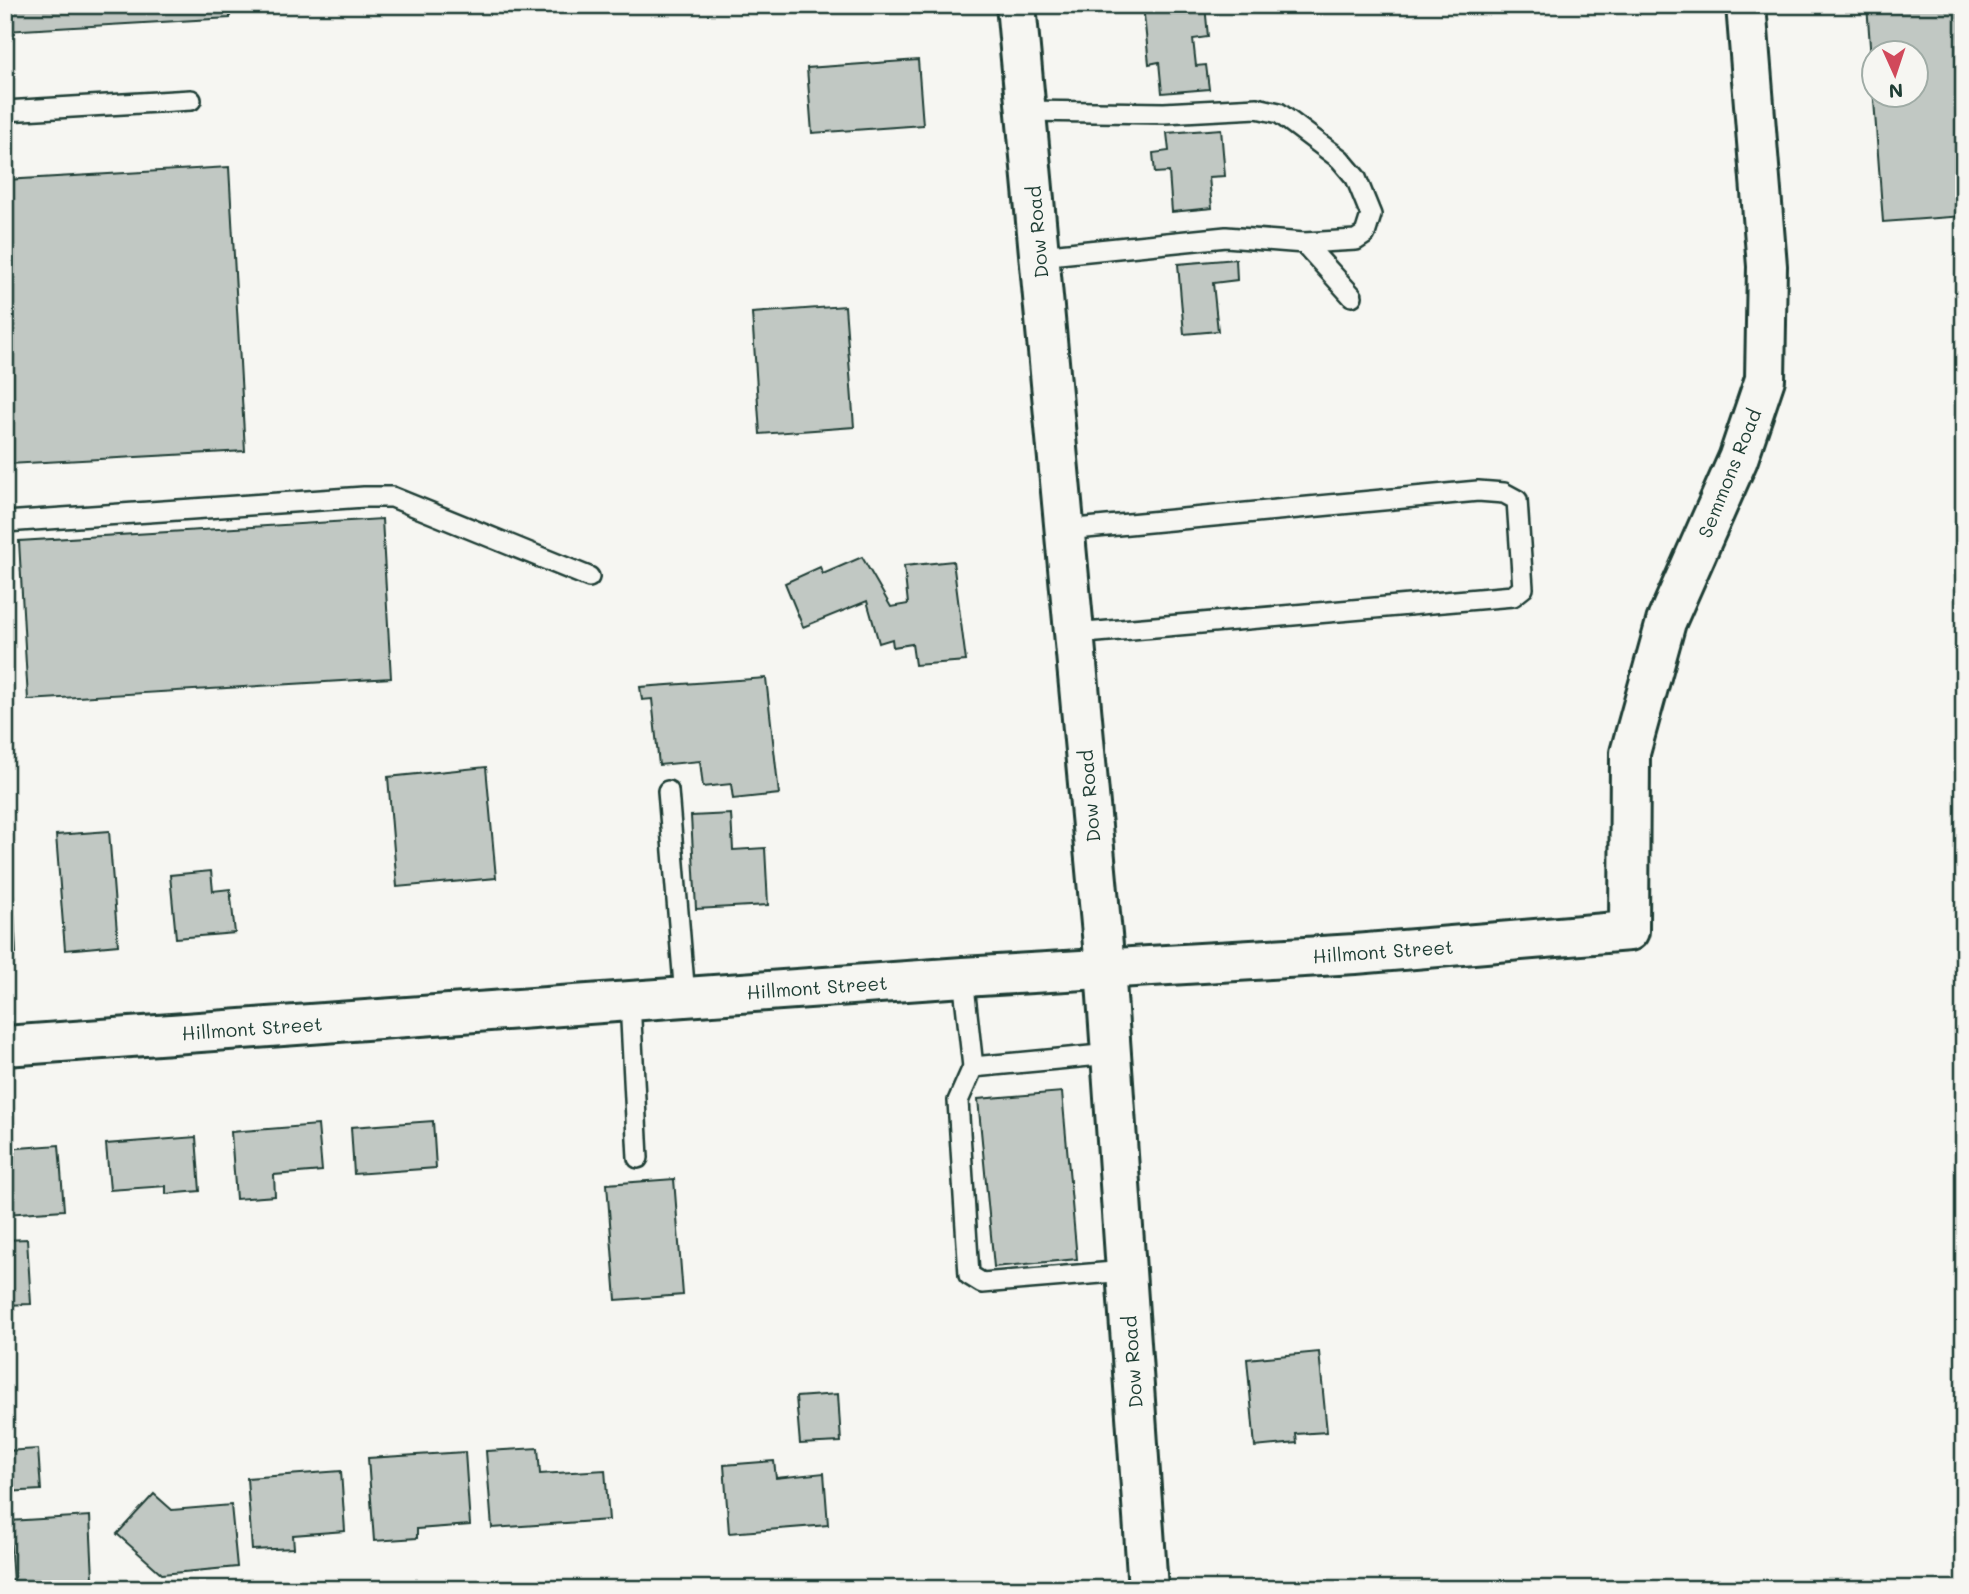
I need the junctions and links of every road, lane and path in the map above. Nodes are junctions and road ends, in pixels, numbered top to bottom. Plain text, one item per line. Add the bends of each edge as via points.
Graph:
1 (1016, 5) edge
2 (1746, 5) edge
3 (191, 100) dead end
4 (5, 111) edge
5 (1026, 111) junction
6 (1304, 243) junction
7 (1039, 256) junction
8 (1352, 296) dead end
9 (5, 522) edge
10 (1065, 530) junction
11 (589, 577) dead end
12 (1074, 635) junction
13 (668, 791) dead end
14 (1629, 931) joint
15 (1105, 967) junction
16 (963, 977) junction
17 (685, 997) junction
18 (630, 1001) junction
19 (5, 1046) edge
20 (1111, 1054) junction
21 (973, 1067) junction
22 (638, 1158) dead end
23 (1126, 1271) junction
24 (1148, 1589) edge

1 - 5 street, Dow Road
2 - 14 street, Semmons Road via 1767,267 1765,379 1738,459 1666,622 1630,753
3 - 4 lane
5 - 6 lane via 1164,113 1257,108 1279,113 1340,159 1356,178 1371,215 1365,234 1356,240
5 - 7 street, Dow Road
6 - 7 lane via 1226,237
6 - 8 lane
7 - 10 street, Dow Road
9 - 11 lane via 392,498
10 - 12 street, Dow Road
10 - 12 lane via 1478,491 1504,493 1517,500 1523,588 1513,596
12 - 15 street, Dow Road
13 - 17 lane
14 - 15 street, Hillmont Street via 1356,954
15 - 16 street, Hillmont Street
15 - 20 street, Dow Road
16 - 17 street, Hillmont Street
16 - 21 lane
17 - 18 street, Hillmont Street
18 - 19 street, Hillmont Street
18 - 22 lane
20 - 21 lane
20 - 23 street, Dow Road
21 - 23 lane via 958,1101 969,1275 982,1283
23 - 24 street, Dow Road

